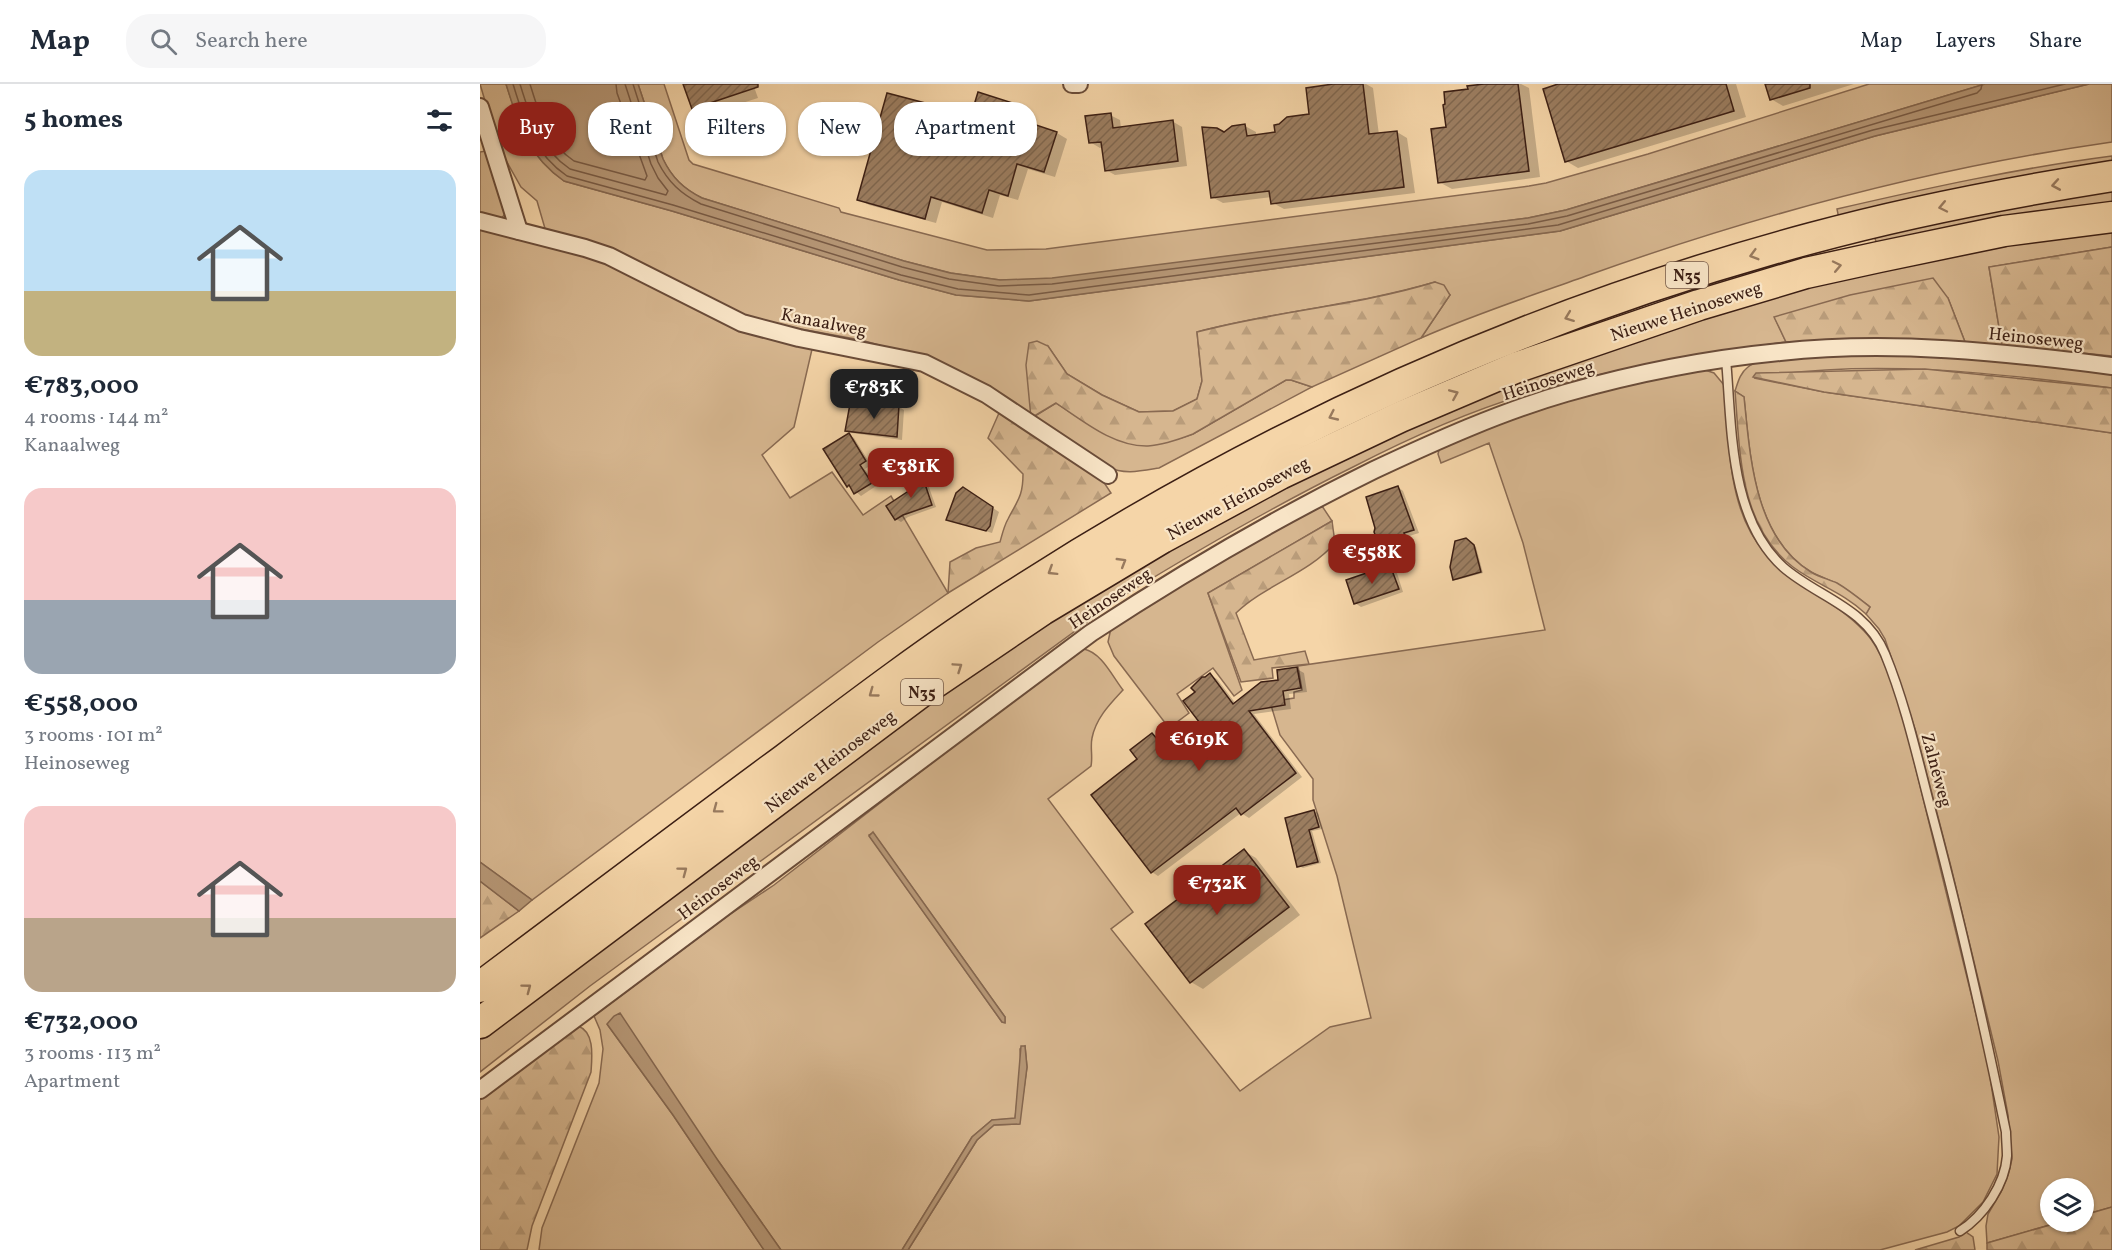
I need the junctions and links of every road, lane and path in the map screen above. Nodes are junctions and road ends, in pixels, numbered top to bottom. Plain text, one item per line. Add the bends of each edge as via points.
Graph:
1 (1072, 84) edge
2 (1079, 84) edge
3 (480, 107) edge
4 (2112, 176) edge
5 (2112, 217) edge
6 (480, 221) edge
7 (519, 231) junction
8 (1726, 359) junction
9 (2112, 366) edge
10 (1108, 476) dead end
11 (480, 987) edge
12 (480, 1023) edge
13 (480, 1090) edge
14 (1960, 1231) dead end

1 - 2 street
3 - 7 street
4 -> 11 highway, Nieuwe Heinoseweg / N35 via 2000,194 1897,217 1727,262 1486,348 1293,434 1164,504 1007,599 879,688
12 -> 5 highway, Nieuwe Heinoseweg / N35 via 921,692 1032,616 1162,538 1280,474 1515,368 1699,305 1806,273 2004,231
6 - 7 street, Kanaalweg
7 - 10 street, Kanaalweg via 609,256 742,322 924,363 986,394
8 - 9 street, Heinoseweg via 1858,347 1966,350
8 - 13 street, Heinoseweg via 1645,372 1499,416 1428,444 1219,551 1041,669
8 - 14 lane, Zalnéweg via 1737,470 1756,533 1784,567 1842,604 1871,632 1885,653 1912,736 1974,981 2006,1132 2007,1156 1997,1189 1979,1216

